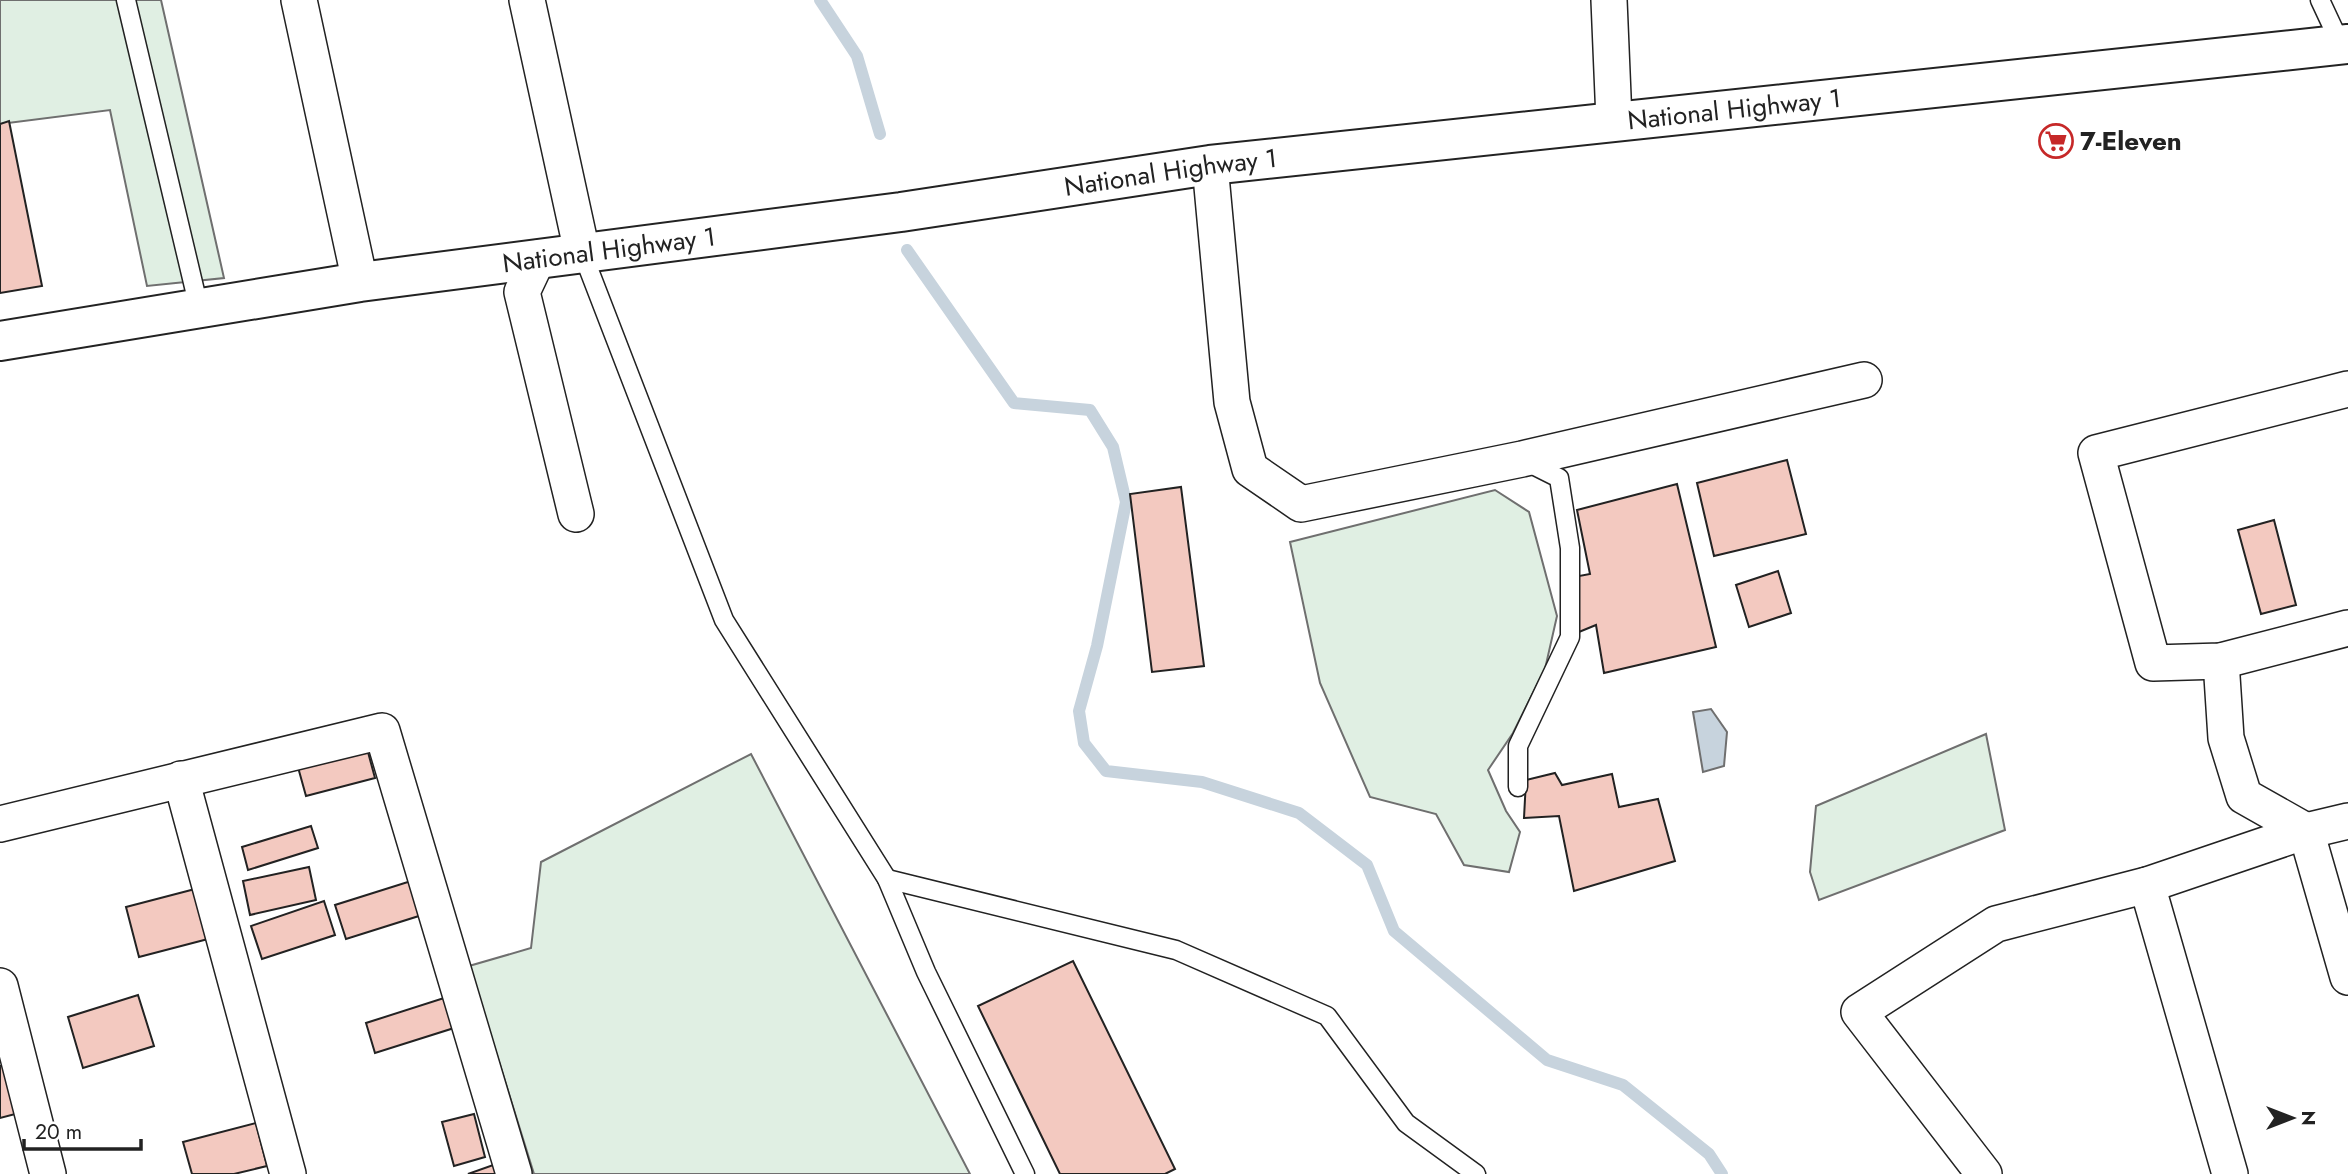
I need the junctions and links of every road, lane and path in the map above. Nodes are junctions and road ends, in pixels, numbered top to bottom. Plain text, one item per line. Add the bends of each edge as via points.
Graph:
1 (126, 0) edge
2 (299, 0) edge
3 (527, 0) edge
4 (1609, 0) edge
5 (2320, 0) edge
6 (2345, 44) edge
7 (1614, 120) junction
8 (1210, 165) junction
9 (582, 252) junction
10 (538, 258) junction
11 (360, 282) junction
12 (199, 308) junction
13 (0, 341) edge
14 (1864, 380) dead end
15 (2348, 389) edge
16 (1522, 459) junction
17 (576, 514) dead end
18 (2348, 628) edge
19 (2221, 661) junction
20 (181, 779) junction
21 (1518, 787) dead end
22 (2348, 821) edge
23 (0, 824) edge
24 (2306, 831) junction
25 (887, 879) junction
26 (2147, 885) junction
27 (2348, 977) edge
28 (0, 986) edge
29 (48, 1174) edge
30 (288, 1174) edge
31 (514, 1174) edge
32 (1025, 1174) edge
33 (1476, 1174) edge
34 (1984, 1174) edge
35 (2230, 1174) edge

1 - 12 lane
2 - 11 street
3 - 9 street
4 - 7 street
5 - 6 lane
6 - 7 highway, National Highway 1
7 - 8 highway, National Highway 1
8 - 9 highway, National Highway 1 via 901,212
8 - 16 street via 1232,402 1250,469 1301,504
9 - 10 highway, National Highway 1
9 - 25 lane via 724,620
10 - 11 highway, National Highway 1
10 - 17 street via 522,292
11 - 12 highway, National Highway 1
12 - 13 highway, National Highway 1
14 - 16 street
15 - 19 street via 2096,453 2153,663
16 - 21 lane via 1559,478 1570,548 1570,637 1518,746
18 - 19 street
19 - 24 street via 2226,738 2244,796
20 - 23 street
20 - 30 street
20 - 31 street via 382,731
22 - 24 street
24 - 26 street
24 - 27 street
25 - 32 lane via 926,972
25 - 33 lane via 1176,950 1327,1016 1406,1123
26 - 34 street via 1996,924 1858,1012
26 - 35 street
28 - 29 street

